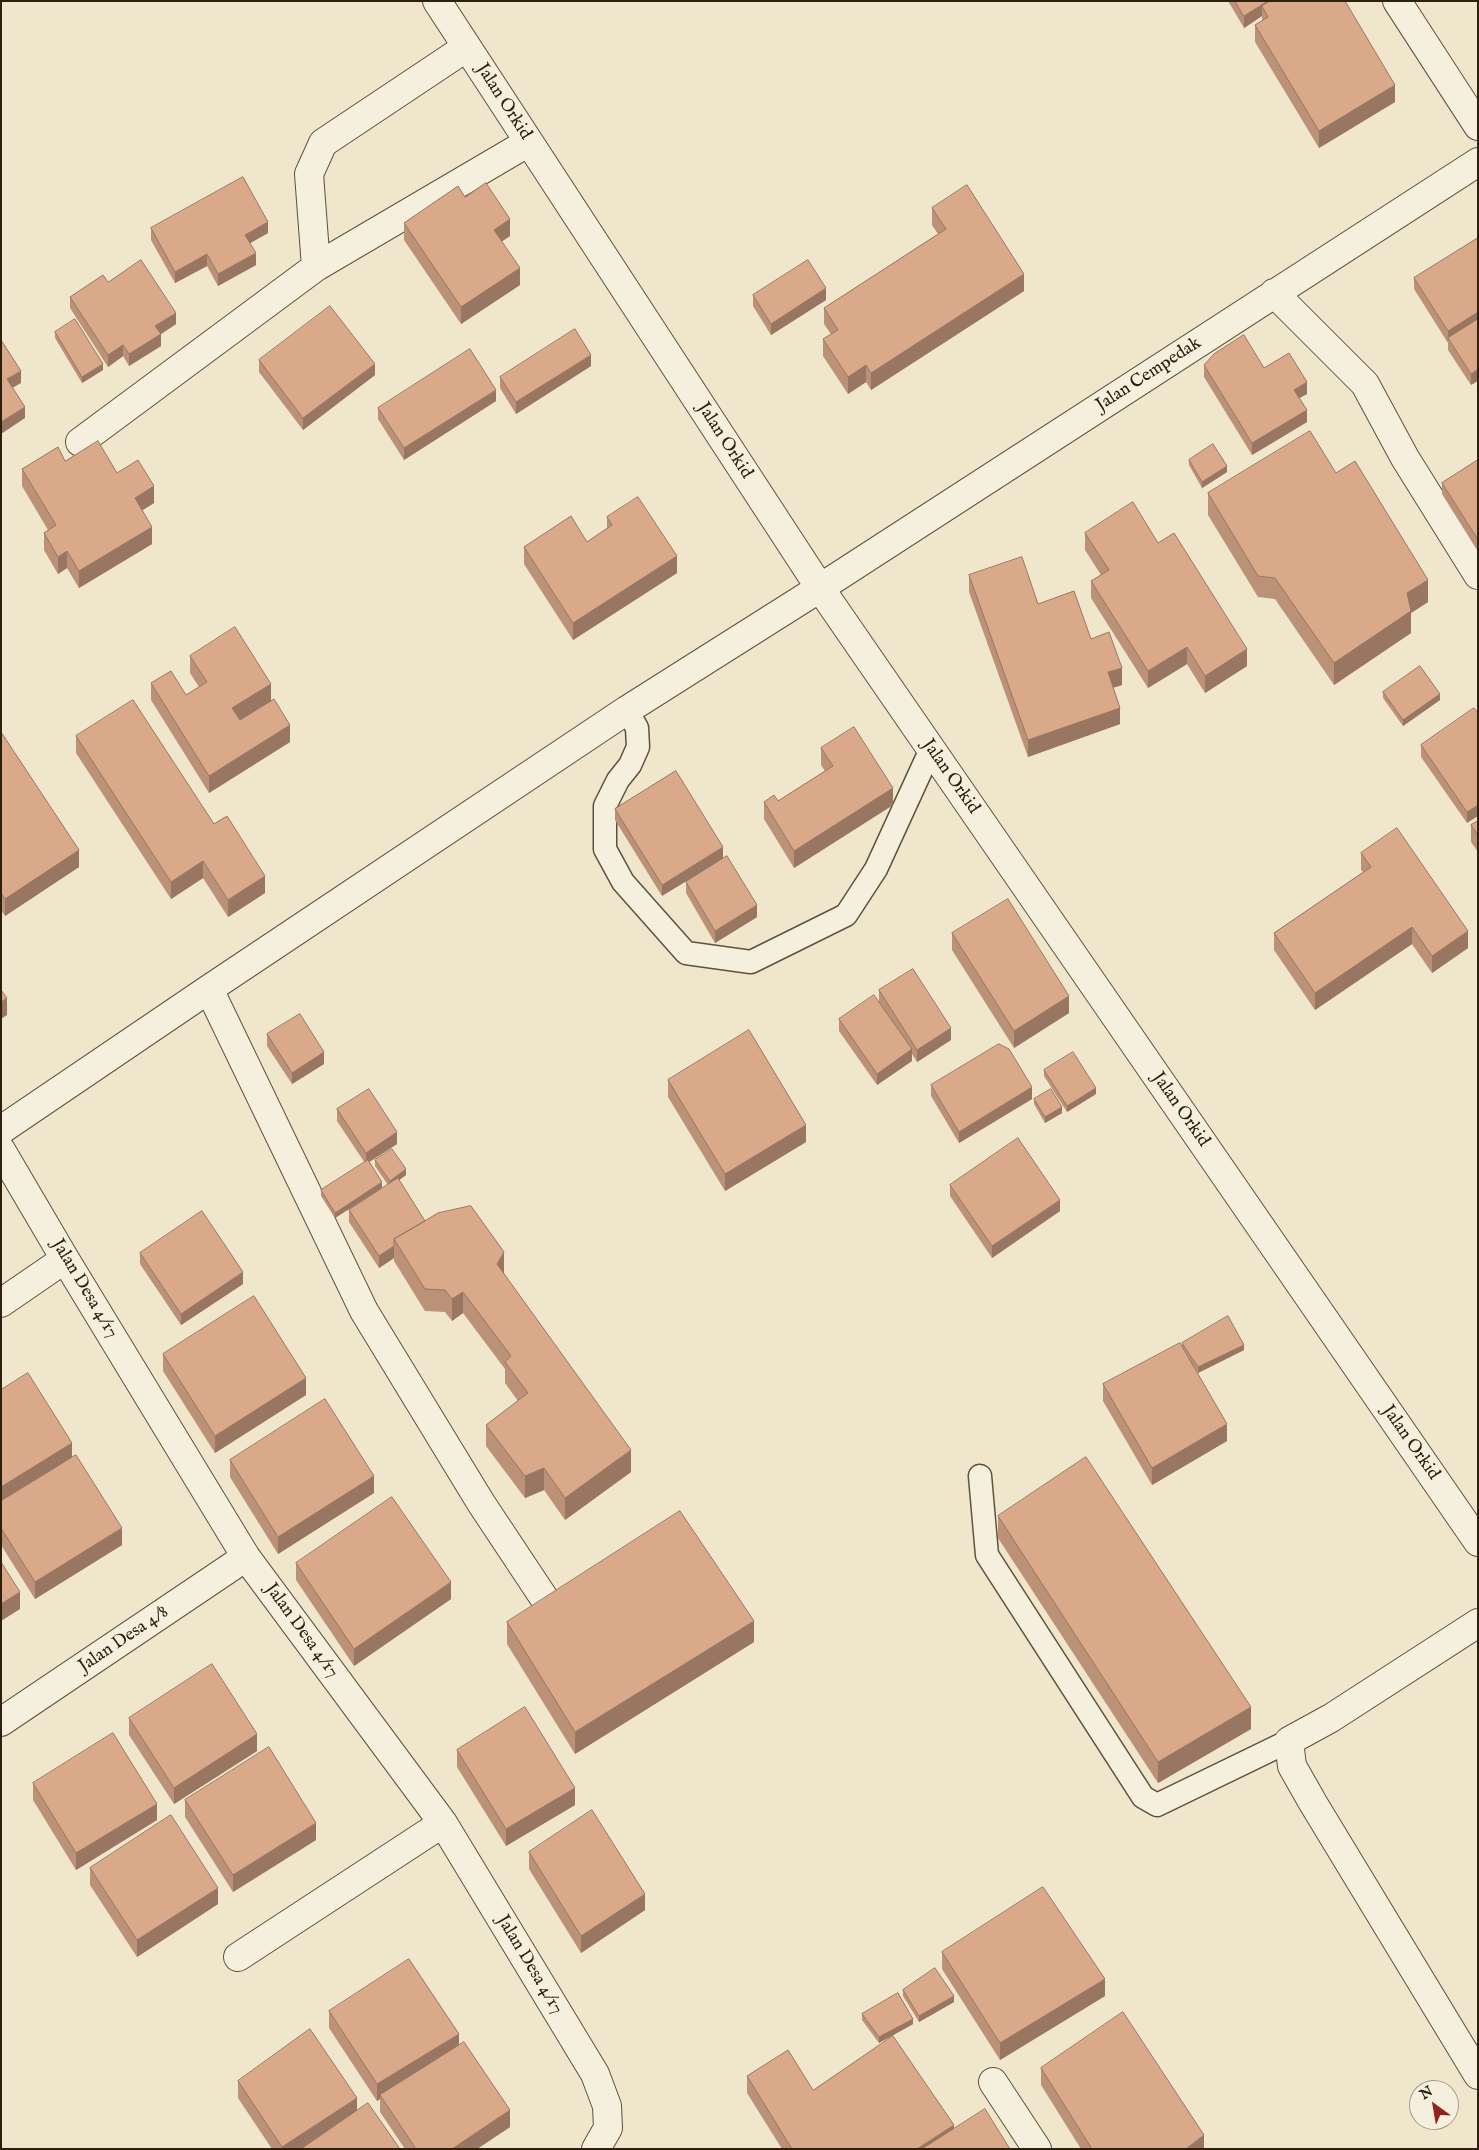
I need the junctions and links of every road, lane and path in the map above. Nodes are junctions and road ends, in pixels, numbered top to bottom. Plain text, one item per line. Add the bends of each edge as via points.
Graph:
1 (437, 1) edge
2 (1397, 1) edge
3 (467, 47) junction
4 (1478, 126) edge
5 (529, 142) junction
6 (1478, 162) edge
7 (316, 267) junction
8 (1274, 293) junction
9 (80, 442) dead end
10 (1478, 575) edge
11 (820, 588) junction
12 (627, 710) junction
13 (931, 749) junction
14 (208, 989) junction
15 (1, 1130) edge
16 (1, 1150) edge
17 (65, 1259) junction
18 (1, 1303) edge
19 (980, 1476) dead end
20 (1478, 1542) edge
21 (246, 1557) junction
22 (546, 1601) edge
23 (1478, 1623) edge
24 (1, 1722) edge
25 (1289, 1741) junction
26 (443, 1823) junction
27 (238, 1957) dead end
28 (1478, 2075) edge
29 (994, 2082) dead end
30 (596, 2149) edge
31 (1037, 2149) edge

1 - 3 street, Jalan Orkid
2 - 4 street
3 - 5 street, Jalan Orkid
3 - 7 street via 323,143 310,174
5 - 7 street
5 - 11 street, Jalan Orkid
6 - 8 street, Jalan Cempedak
7 - 9 street
8 - 10 street via 1365,384 1405,458
8 - 11 street, Jalan Cempedak
11 - 12 street, Jalan Cempedak
11 - 13 street, Jalan Orkid
12 - 13 lane via 637,728 638,747 605,806 604,849 623,882 686,953 751,962 846,915 876,869
12 - 14 street, Jalan Cempedak
13 - 20 street, Jalan Orkid
14 - 15 street, Jalan Cempedak
14 - 22 street via 364,1311 481,1503
16 - 17 street, Jalan Desa 4/17
17 - 18 street
17 - 21 street, Jalan Desa 4/17
19 - 25 lane via 987,1554 1143,1797 1158,1806
21 - 24 street, Jalan Desa 4/8
21 - 26 street, Jalan Desa 4/17
23 - 25 street via 1331,1718
25 - 28 street via 1292,1766
26 - 27 street
26 - 30 street, Jalan Desa 4/17 via 595,2074 607,2106 608,2128
29 - 31 street

